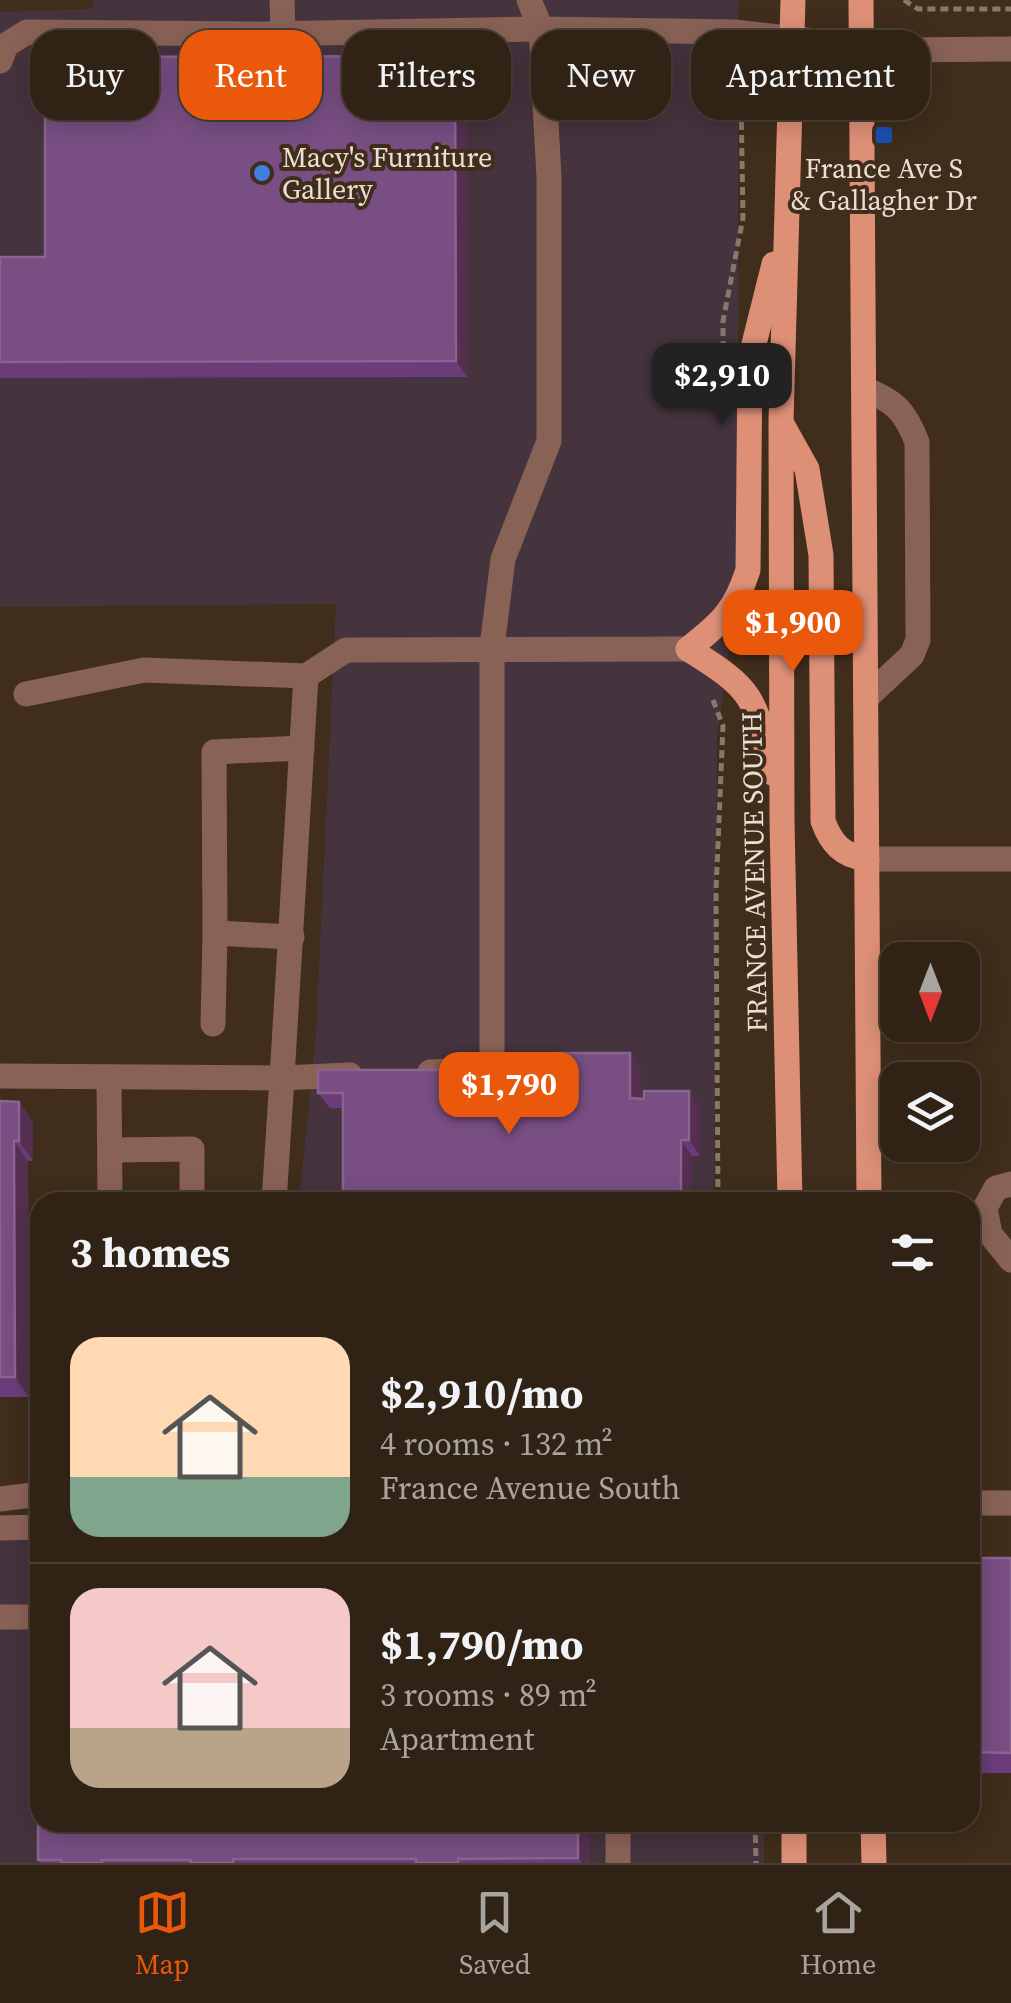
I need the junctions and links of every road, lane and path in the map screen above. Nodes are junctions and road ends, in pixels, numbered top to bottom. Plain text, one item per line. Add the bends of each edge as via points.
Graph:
1 (282, 0) edge
2 (529, 0) edge
3 (793, 0) edge
4 (861, 0) edge
5 (904, 0) edge
6 (1011, 9) edge
7 (541, 29) junction
8 (283, 30) edge
9 (793, 30) edge
10 (860, 30) edge
11 (691, 31) edge
12 (179, 33) edge
13 (322, 33) edge
14 (1011, 49) edge
15 (930, 50) edge
16 (0, 60) edge
17 (789, 120) edge
18 (861, 120) edge
19 (785, 220) junction
20 (864, 389) junction
21 (781, 421) junction
22 (688, 649) junction
23 (492, 652) junction
24 (306, 676) junction
25 (26, 694) dead end
26 (866, 698) junction
27 (302, 748) junction
28 (782, 821) junction
29 (1011, 858) edge
30 (867, 860) junction
31 (215, 934) junction
32 (292, 936) junction
33 (213, 1024) dead end
34 (402, 1073) edge
35 (366, 1074) edge
36 (0, 1076) edge
37 (109, 1078) junction
38 (282, 1078) junction
39 (110, 1150) junction
40 (1011, 1184) edge
41 (110, 1192) edge
42 (192, 1192) edge
43 (275, 1192) edge
44 (790, 1192) edge
45 (868, 1192) edge
46 (1011, 1260) edge
47 (30, 1495) edge
48 (0, 1499) edge
49 (980, 1503) edge
50 (1011, 1503) edge
51 (30, 1526) edge
52 (0, 1528) edge
53 (0, 1617) edge
54 (30, 1617) edge
55 (618, 1832) edge
56 (756, 1832) edge
57 (794, 1832) edge
58 (873, 1832) edge
59 (618, 1863) edge
60 (756, 1863) edge
61 (794, 1863) edge
62 (874, 1863) edge

1 - 8 street
2 - 7 street
3 - 9 main road, FRANCE AVENUE SOUTH
4 - 10 main road
5 - 6 path via 918,9
7 - 11 street
7 - 13 street
7 - 23 street via 549,177 549,441 503,560
12 - 16 street via 27,32 6,45
14 - 15 street
17 - 19 main road, FRANCE AVENUE SOUTH
18 - 20 main road
19 - 21 main road, FRANCE AVENUE SOUTH
19 - 22 main road via 750,360 748,570 723,622
20 - 26 main road
20 - 26 street via 888,398 908,419 917,462 918,640 912,655
21 - 28 main road, FRANCE AVENUE SOUTH
21 - 30 main road via 807,469 821,555 823,820 837,847
22 - 23 street
22 - 28 main road via 746,690 759,715
23 - 24 street via 346,650
23 - 34 street via 492,1069
24 - 25 street via 144,670
24 - 27 street
26 - 30 main road
27 - 31 street via 214,752
27 - 32 street
28 - 44 main road, FRANCE AVENUE SOUTH
29 - 30 street
30 - 45 main road
31 - 32 street
31 - 33 street
32 - 38 street
35 - 38 street
36 - 37 street
37 - 38 street
37 - 39 street
38 - 43 street
39 - 41 street
39 - 42 street via 192,1149
40 - 46 street via 996,1188 985,1208 990,1234
47 - 48 street
49 - 50 street
51 - 52 street
53 - 54 street
55 - 59 street
56 - 60 path
57 - 61 main road
58 - 62 main road

